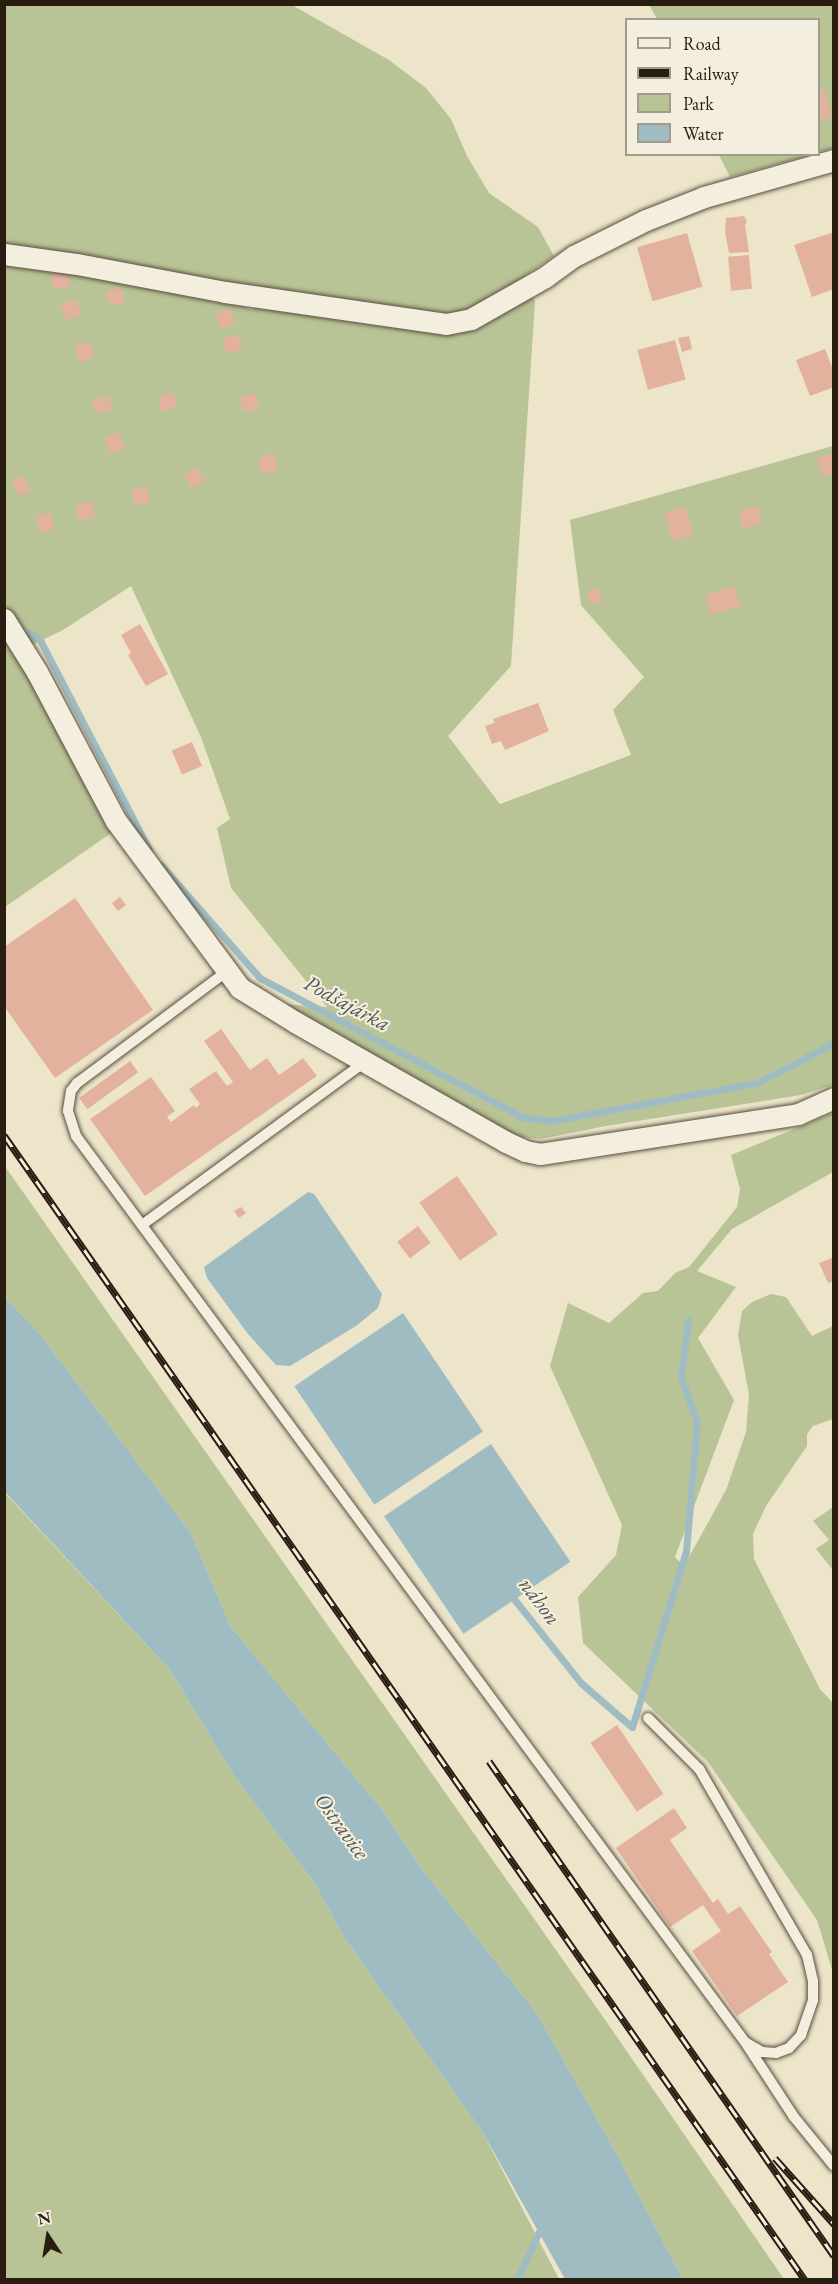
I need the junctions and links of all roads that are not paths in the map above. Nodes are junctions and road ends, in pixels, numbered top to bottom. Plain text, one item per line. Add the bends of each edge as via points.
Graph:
1 (834, 160) edge
2 (4, 254) edge
3 (7, 622) edge
4 (226, 972) junction
5 (365, 1062) junction
6 (834, 1098) edge
7 (142, 1225) junction
8 (648, 1718) dead end
9 (745, 2042) junction
10 (834, 2166) edge

1 - 2 street via 704,197 656,216 574,256 471,319 446,324
3 - 4 street via 116,820
4 - 5 street via 258,1000
4 - 7 lane via 87,1073 71,1091 68,1111 76,1136
5 - 6 street via 506,1142 540,1154 798,1114
5 - 7 lane
7 - 9 lane
8 - 9 lane via 699,1769 807,1955 813,2000 796,2042 776,2053 762,2052
9 - 10 lane via 794,2117

